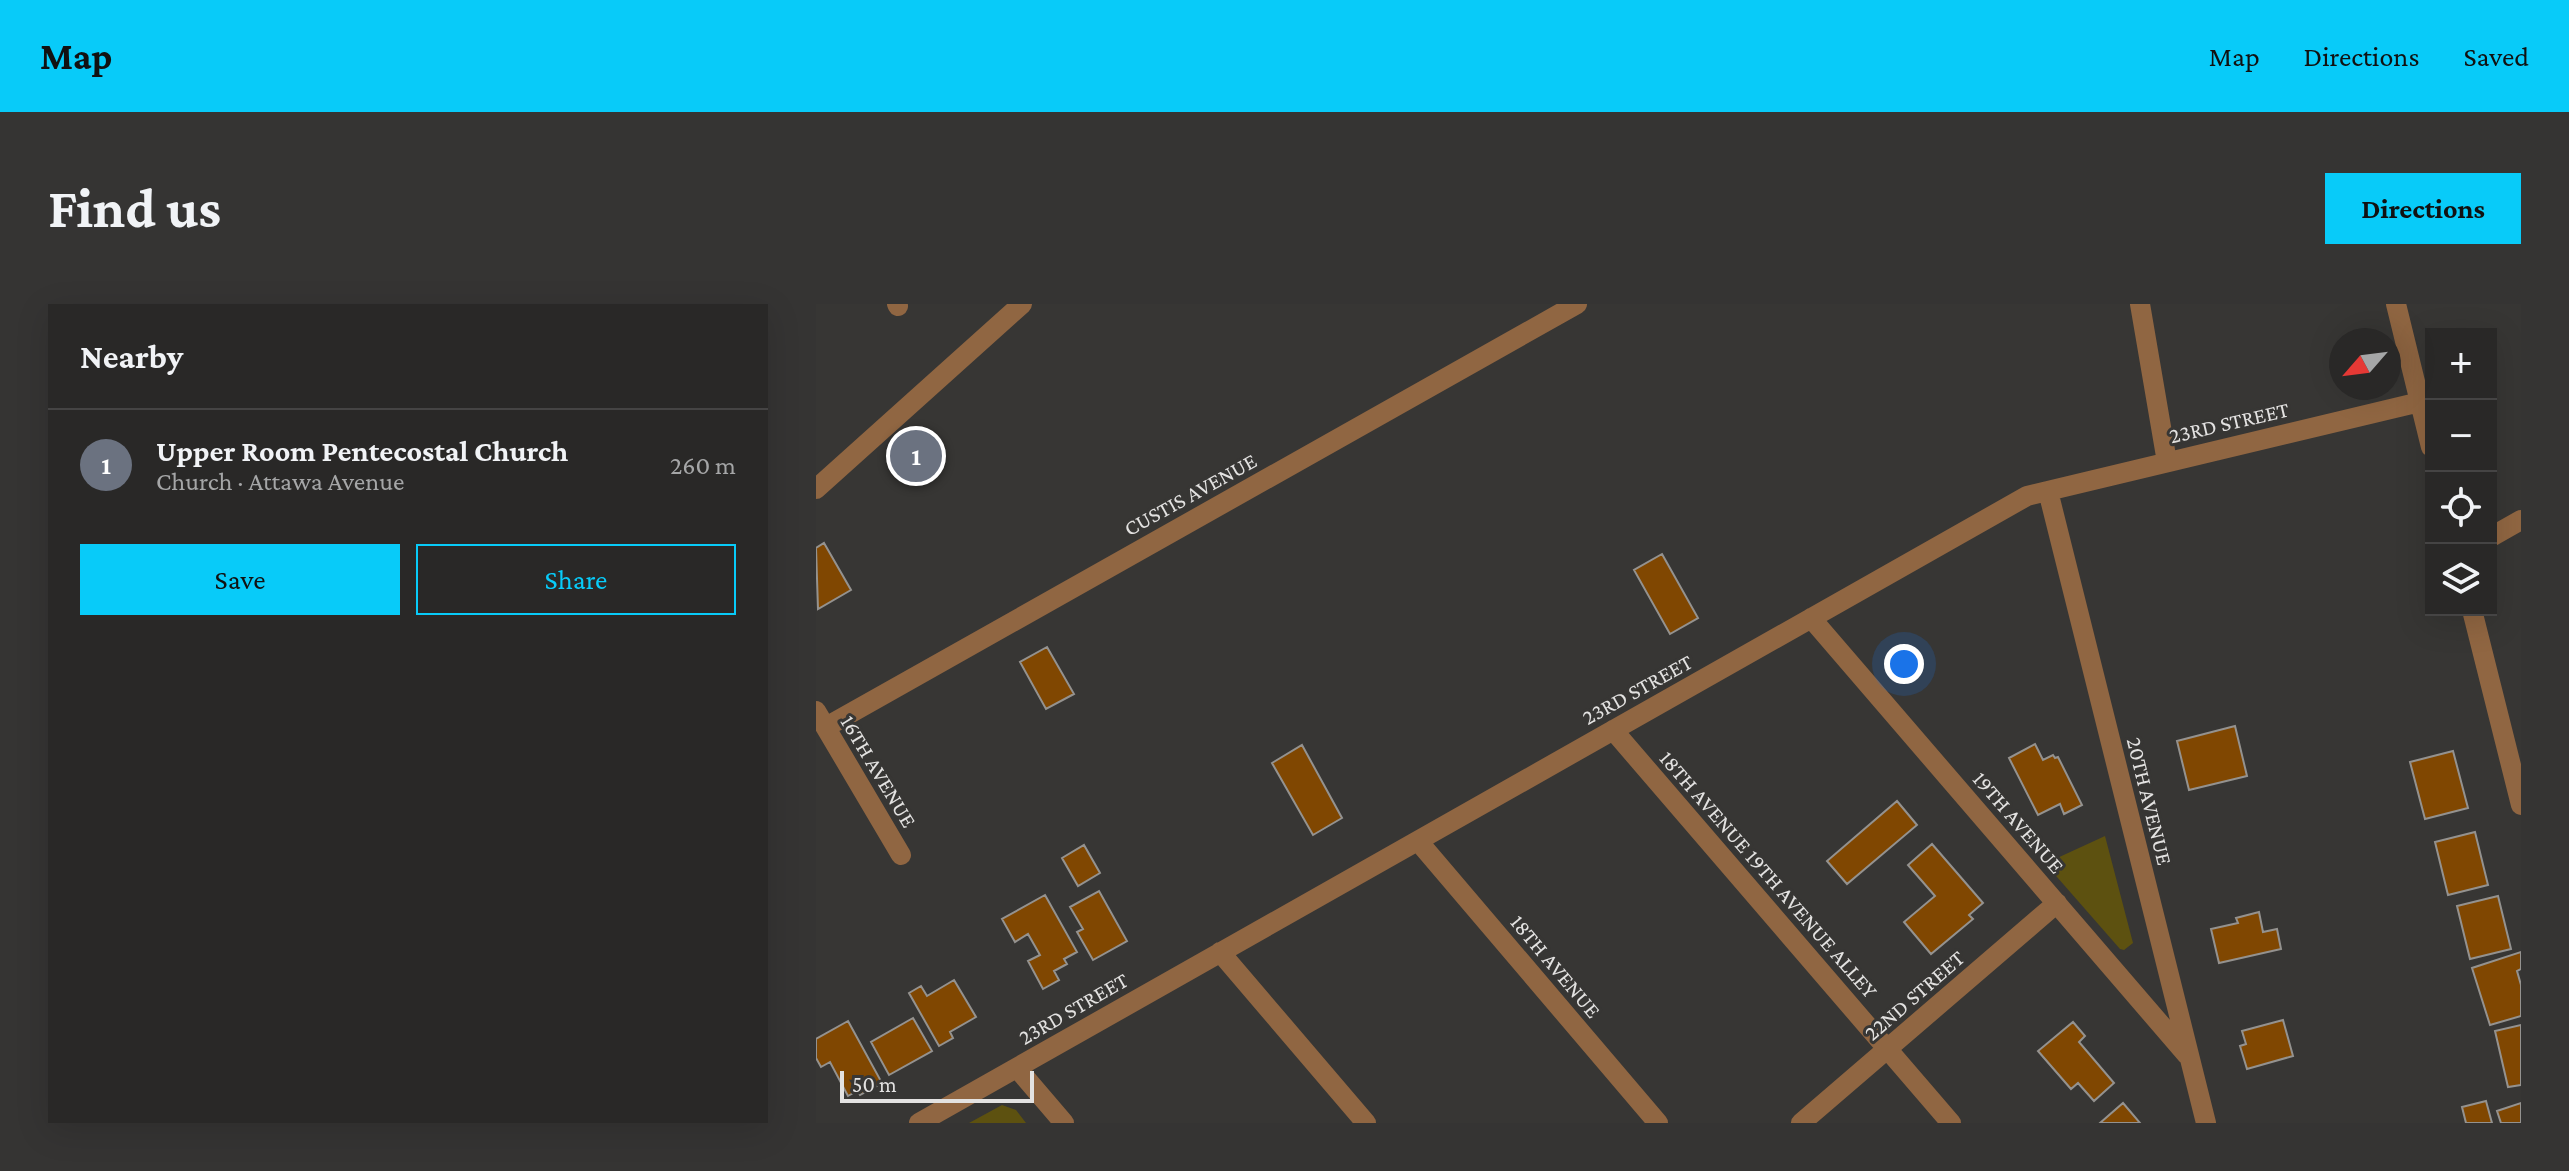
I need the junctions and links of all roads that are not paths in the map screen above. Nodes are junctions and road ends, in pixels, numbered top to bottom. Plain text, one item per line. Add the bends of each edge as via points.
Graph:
1 (1022, 304) edge
2 (1577, 304) edge
3 (2140, 304) edge
4 (2396, 304) edge
5 (2420, 402) junction
6 (2425, 422) edge
7 (2167, 462) junction
8 (816, 489) edge
9 (2048, 491) junction
10 (2521, 520) edge
11 (2497, 534) edge
12 (2474, 616) edge
13 (1811, 618) junction
14 (821, 719) edge
15 (1613, 730) junction
16 (2521, 805) edge
17 (1418, 841) junction
18 (901, 855) dead end
19 (2057, 903) junction
20 (1220, 952) junction
21 (1888, 1049) junction
22 (2190, 1058) junction
23 (1017, 1068) junction
24 (919, 1123) edge
25 (1064, 1123) edge
26 (1366, 1123) edge
27 (1658, 1123) edge
28 (1801, 1123) edge
29 (1951, 1123) edge
30 (2206, 1123) edge

1 - 8 street
2 - 14 street, CUSTIS AVENUE
3 - 7 street
4 - 5 street
5 - 6 street
5 - 7 street, 23RD STREET
7 - 9 street, 23RD STREET
9 - 13 street, 23RD STREET via 2027,496
9 - 22 street, 20TH AVENUE
10 - 11 street
12 - 16 street
13 - 15 street, 23RD STREET
13 - 19 street, 19TH AVENUE
14 - 18 street, 16TH AVENUE
15 - 17 street, 23RD STREET
15 - 21 street, 18TH AVENUE 19TH AVENUE ALLEY
17 - 20 street, 23RD STREET
17 - 27 street, 18TH AVENUE
19 - 21 street, 22ND STREET
19 - 22 street, 19TH AVENUE
20 - 23 street, 23RD STREET
20 - 26 street
21 - 28 street, 22ND STREET
21 - 29 street, 18TH AVENUE 19TH AVENUE ALLEY
22 - 30 street, 20TH AVENUE
23 - 24 street, 23RD STREET
23 - 25 street

